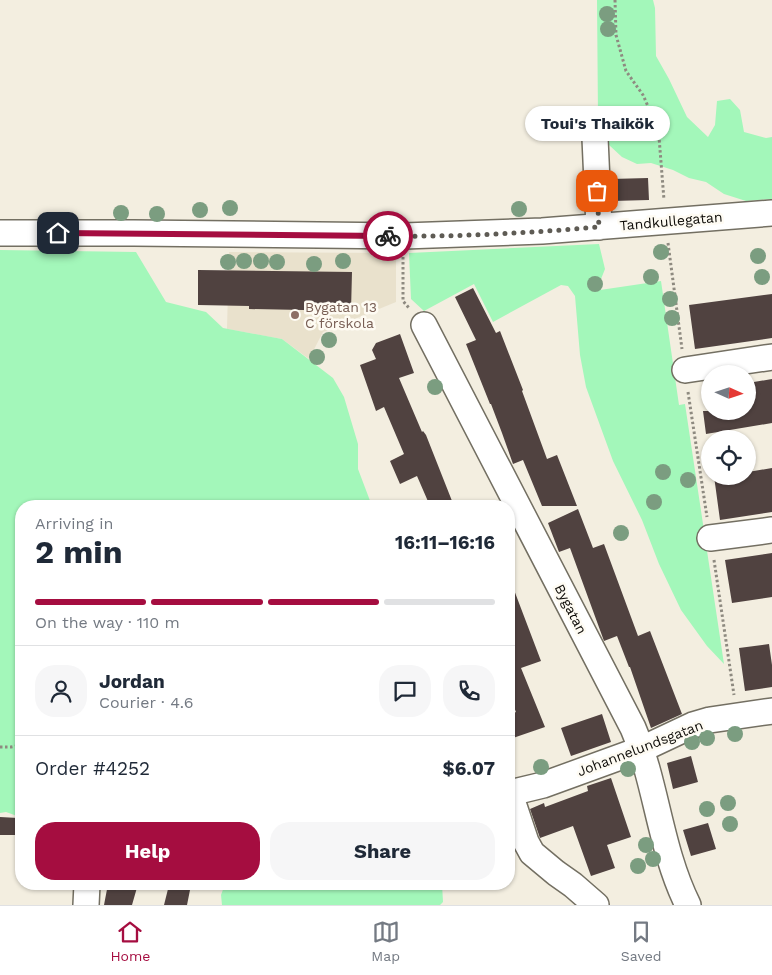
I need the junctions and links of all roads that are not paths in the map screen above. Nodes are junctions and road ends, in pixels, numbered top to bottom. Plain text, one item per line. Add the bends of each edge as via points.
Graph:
1 (595, 138) dead end
2 (772, 213) edge
3 (599, 227) junction
4 (0, 233) edge
5 (424, 325) road end
6 (772, 357) edge
7 (685, 370) road end
8 (515, 500) edge
9 (515, 500) edge
10 (772, 530) edge
11 (710, 538) road end
12 (772, 711) edge
13 (642, 749) junction
14 (515, 791) edge
15 (515, 810) edge
16 (86, 890) edge
17 (86, 905) edge
18 (596, 905) edge
19 (688, 905) edge

1 - 3 street
2 - 3 street, Tandkullegatan
3 - 4 street, Tandkullegatan via 404,236
5 - 8 street, Bygatan
6 - 7 street
9 - 13 street, Bygatan
10 - 11 street
12 - 13 street, Johannelundsgatan via 710,720
13 - 14 street, Johannelundsgatan via 542,785
13 - 19 street, Bygatan via 664,836
15 - 18 street via 532,852
16 - 17 street

